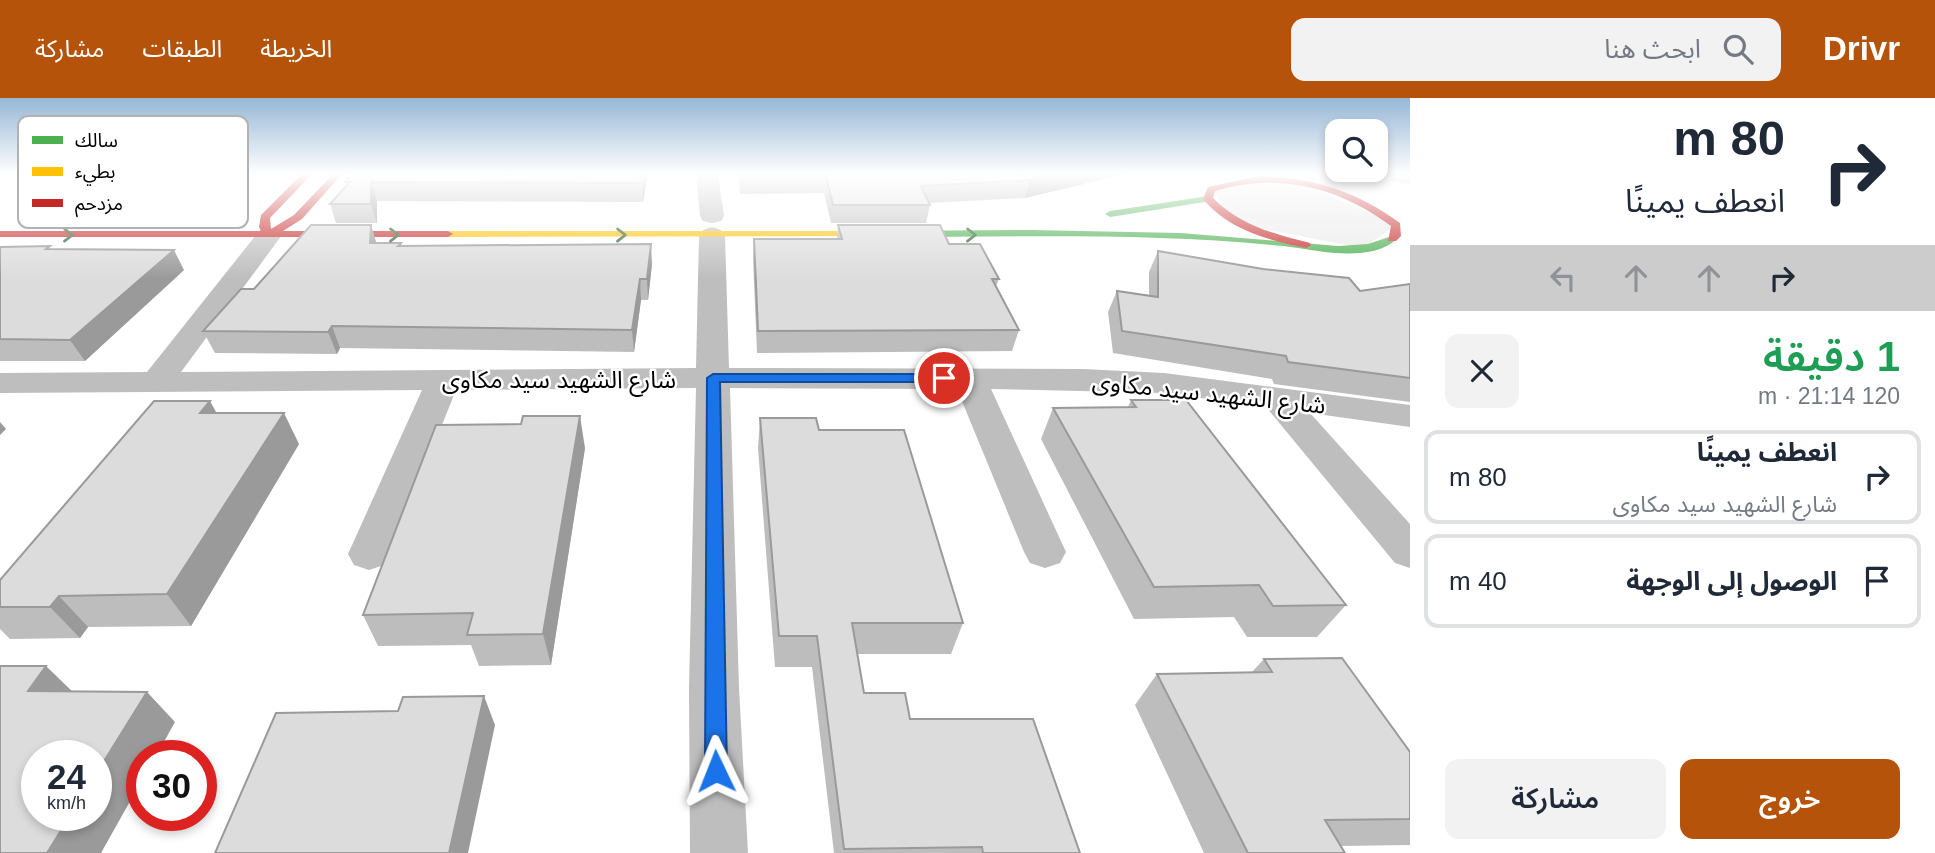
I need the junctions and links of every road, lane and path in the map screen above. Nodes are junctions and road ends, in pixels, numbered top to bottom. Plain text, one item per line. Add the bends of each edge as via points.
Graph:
1 (274, 209) edge
2 (305, 209) edge
3 (711, 209) edge
4 (1150, 209) edge
5 (1216, 209) edge
6 (1379, 209) edge
7 (1096, 215) dead end
8 (298, 217) junction
9 (326, 217) dead end
10 (1011, 217) dead end
11 (1048, 217) dead end
12 (0, 218) edge
13 (18, 218) edge
14 (712, 221) junction
15 (262, 223) junction
16 (248, 224) edge
17 (143, 228) edge
18 (0, 234) edge
19 (1410, 243) edge
20 (1306, 245) junction
21 (1383, 245) junction
22 (713, 378) junction
23 (969, 378) junction
24 (443, 380) junction
25 (168, 381) junction
26 (0, 383) edge
27 (1277, 398) junction
28 (1410, 416) edge
29 (143, 422) edge
30 (1045, 552) dead end
31 (1410, 552) edge
32 (369, 554) dead end
33 (719, 853) edge

1 - 15 street
2 - 8 street
3 - 14 street
4 - 7 street
5 - 20 street via 1238,224
6 - 21 street via 1396,225 1396,236
8 - 9 street
8 - 15 street
10 - 11 street
12 - 13 street
15 -> 14 street
14 -> 20 street via 1143,234
14 - 22 street
16 -> 15 street
15 - 25 street
18 -> 17 street
19 - 21 street
20 - 21 street
22 - 23 street, شارع الشهيد سيد مكاوى
22 - 24 street, شارع الشهيد سيد مكاوى
22 - 33 street
23 - 27 street, شارع الشهيد سيد مكاوى via 1164,383
23 - 30 street
24 - 25 street, شارع الشهيد سيد مكاوى
24 - 32 street
25 - 26 street, شارع الشهيد سيد مكاوى
25 - 29 street
27 - 28 street, شارع الشهيد سيد مكاوى
27 - 31 street

